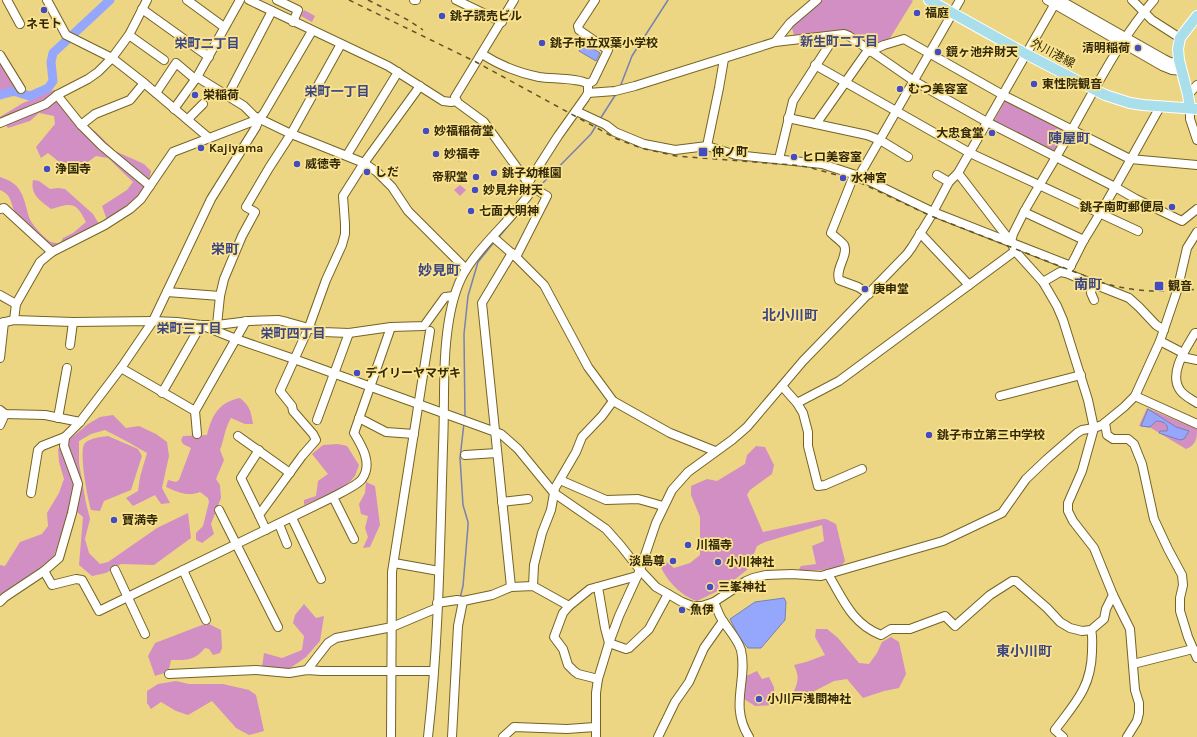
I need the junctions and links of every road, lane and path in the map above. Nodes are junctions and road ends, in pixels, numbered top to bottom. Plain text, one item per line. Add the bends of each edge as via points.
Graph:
1 (7, 0) edge
2 (47, 0) edge
3 (147, 0) edge
4 (186, 0) edge
5 (240, 0) edge
6 (249, 0) edge
7 (277, 0) edge
8 (456, 0) edge
9 (514, 0) edge
10 (595, 0) edge
11 (817, 0) edge
12 (929, 0) edge
13 (960, 0) edge
14 (1047, 0) edge
15 (1132, 0) edge
16 (1154, 0) edge
17 (1057, 1) edge
18 (142, 9) junction
19 (272, 11) junction
20 (1143, 12) junction
21 (952, 14) junction
22 (1197, 16) edge
23 (293, 22) junction
24 (502, 22) junction
25 (20, 24) dead end
26 (224, 27) junction
27 (312, 31) junction
28 (129, 35) junction
29 (835, 36) junction
30 (1180, 38) junction
31 (1124, 40) junction
32 (775, 42) junction
33 (340, 44) junction
34 (870, 52) junction
35 (930, 53) junction
36 (482, 54) junction
37 (1026, 54) junction
38 (0, 55) edge
39 (209, 57) junction
40 (112, 58) junction
41 (724, 59) junction
42 (164, 60) dead end
43 (815, 65) junction
44 (1181, 67) junction
45 (398, 72) junction
46 (196, 78) junction
47 (914, 81) junction
48 (845, 82) junction
49 (144, 83) junction
50 (1197, 85) edge
51 (420, 86) junction
52 (588, 88) junction
53 (21, 89) dead end
54 (1094, 90) junction
55 (156, 93) junction
56 (57, 95) junction
57 (228, 95) junction
58 (1002, 95) junction
59 (1188, 95) junction
60 (456, 101) junction
61 (203, 104) dead end
62 (1160, 107) junction
63 (174, 109) junction
64 (1193, 109) edge
65 (576, 111) junction
66 (897, 111) junction
67 (788, 118) junction
68 (259, 119) junction
69 (188, 120) junction
70 (987, 122) junction
71 (0, 123) edge
72 (816, 124) junction
73 (81, 125) junction
74 (1072, 130) junction
75 (291, 134) junction
76 (209, 138) junction
77 (880, 140) junction
78 (1197, 140) edge
79 (707, 146) junction
80 (970, 152) junction
81 (347, 155) junction
82 (908, 157) dead end
83 (1056, 158) junction
84 (779, 159) junction
85 (1130, 160) junction
86 (364, 163) junction
87 (1197, 166) edge
88 (958, 173) junction
89 (857, 175) junction
90 (937, 175) dead end
91 (949, 182) junction
92 (529, 184) junction
93 (1039, 185) junction
94 (150, 186) junction
95 (1115, 187) junction
96 (0, 209) edge
97 (1197, 209) edge
98 (933, 212) junction
99 (1024, 212) junction
100 (1100, 214) junction
101 (1138, 231) dead end
102 (1197, 232) edge
103 (920, 233) junction
104 (493, 237) junction
105 (1084, 240) junction
106 (1011, 242) junction
107 (1015, 251) junction
108 (52, 252) junction
109 (514, 255) junction
110 (1071, 266) junction
111 (466, 269) junction
112 (1066, 273) junction
113 (1043, 282) junction
114 (1092, 284) junction
115 (969, 285) junction
116 (167, 292) junction
117 (869, 294) junction
118 (0, 295) edge
119 (220, 296) junction
120 (454, 296) junction
121 (1094, 300) dead end
122 (16, 304) junction
123 (14, 320) junction
124 (153, 321) junction
125 (246, 321) junction
126 (72, 322) junction
127 (2, 323) edge
128 (201, 325) junction
129 (217, 325) junction
130 (309, 327) junction
131 (391, 327) junction
132 (1164, 330) junction
133 (349, 333) junction
134 (1197, 333) edge
135 (435, 334) junction
136 (236, 339) junction
137 (1160, 341) junction
138 (70, 345) dead end
139 (1183, 355) junction
140 (0, 358) edge
141 (294, 359) junction
142 (1197, 360) edge
143 (67, 368) dead end
144 (121, 368) junction
145 (335, 374) junction
146 (1080, 375) junction
147 (782, 386) junction
148 (370, 387) junction
149 (162, 393) junction
150 (1000, 396) dead end
151 (1134, 396) junction
152 (613, 401) junction
153 (797, 403) junction
154 (1197, 403) edge
155 (419, 405) junction
156 (195, 411) junction
157 (2, 412) edge
158 (444, 414) junction
159 (58, 418) junction
160 (359, 418) junction
161 (317, 420) dead end
162 (80, 422) junction
163 (1105, 422) junction
164 (0, 424) edge
165 (1197, 424) edge
166 (1094, 428) junction
167 (495, 432) junction
168 (197, 434) dead end
169 (414, 434) junction
170 (238, 436) dead end
171 (65, 437) junction
172 (259, 450) junction
173 (715, 451) junction
174 (497, 453) junction
175 (465, 455) dead end
176 (862, 469) dead end
177 (290, 473) junction
178 (560, 480) junction
179 (30, 493) dead end
180 (554, 493) junction
181 (333, 497) junction
182 (528, 499) dead end
183 (502, 502) junction
184 (663, 506) junction
185 (219, 510) dead end
186 (259, 515) junction
187 (292, 518) junction
188 (279, 524) junction
189 (266, 530) junction
190 (354, 539) dead end
191 (237, 544) junction
192 (287, 544) dead end
193 (394, 563) junction
194 (44, 570) junction
195 (115, 570) dead end
196 (183, 570) junction
197 (439, 571) junction
198 (638, 573) junction
199 (828, 574) junction
200 (321, 579) dead end
201 (533, 586) junction
202 (511, 587) junction
203 (598, 587) junction
204 (668, 594) junction
205 (1113, 595) junction
206 (128, 597) junction
207 (463, 601) junction
208 (0, 602) edge
209 (714, 602) junction
210 (437, 606) junction
211 (569, 606) junction
212 (206, 620) dead end
213 (723, 621) junction
214 (278, 627) dead end
215 (392, 627) junction
216 (1091, 630) junction
217 (145, 634) dead end
218 (610, 643) junction
219 (1193, 649) junction
220 (1197, 658) edge
221 (1133, 664) junction
222 (307, 670) junction
223 (390, 671) junction
224 (434, 671) junction
225 (169, 674) dead end
226 (598, 679) junction
227 (595, 727) junction
228 (391, 737) edge
229 (428, 737) edge
230 (452, 737) edge
231 (503, 737) edge
232 (596, 737) edge
233 (658, 737) edge
234 (749, 737) edge
235 (1063, 737) edge
236 (1127, 737) edge

1 - 25 street
2 - 40 street via 66,35
3 - 18 street
4 - 26 street
5 - 26 street
6 - 19 street
7 - 23 street via 298,10
8 - 24 street
9 - 24 street
10 - 52 street via 578,26 579,30 608,50
11 - 32 street via 790,23
12 - 21 main road, 外川港線
13 - 21 street
14 - 17 street
15 - 20 street
16 - 20 street
17 - 31 street
17 - 37 street
18 - 28 street
18 - 39 street
19 - 23 street
19 - 57 street
20 - 30 street
20 - 31 street
21 - 35 street
21 - 37 main road, 外川港線
22 - 30 main road
23 - 27 street
24 - 36 street
26 - 39 street
27 - 33 street
27 - 68 street
28 - 40 street
28 - 42 street
29 - 32 street
29 - 34 street via 849,36
29 - 43 street
30 - 44 main road via 1178,49
31 - 44 street
31 - 54 street
32 - 41 street
33 - 45 street
33 - 75 street
34 - 35 street via 904,39
34 - 47 street
34 - 48 street via 866,53
35 - 47 street
35 - 58 street
36 - 52 street via 492,61 525,74 581,81
36 - 60 street via 457,93
37 - 54 main road, 外川港線
37 - 58 street
38 - 53 street
39 - 46 street
40 - 49 street
40 - 56 street via 88,79
41 - 52 street via 625,89
41 - 79 street
43 - 48 street
43 - 67 street via 793,101
44 - 59 main road
45 - 51 street
45 - 81 street
46 - 55 street via 176,63
46 - 57 street
46 - 63 street
47 - 66 street
47 - 70 street
48 - 66 street
48 - 72 street
49 - 55 street
49 - 73 street via 130,100 95,114
50 - 59 street
51 - 60 street via 443,101
51 - 86 street
52 - 65 street
54 - 62 main road, 外川港線 via 1130,103
54 - 74 street
55 - 63 street
56 - 71 street via 46,104
56 - 73 street
57 - 68 street
58 - 70 street
58 - 74 street
59 - 64 main road
60 - 92 street via 484,122
61 - 69 street
62 - 64 main road, 外川港線
62 - 85 street
63 - 69 street
64 - 78 street via 1190,119
65 - 79 street via 644,144 675,150
65 - 92 street
66 - 77 street
66 - 80 street
67 - 72 street
67 - 84 street
68 - 75 street
68 - 76 street
68 - 116 street via 211,199
69 - 76 street
70 - 80 street
70 - 83 street
72 - 77 street
73 - 94 street
74 - 83 street
74 - 85 street
75 - 81 street
75 - 119 street via 246,207 255,212 224,279
76 - 94 street via 173,152
77 - 82 street
77 - 89 street
79 - 84 street via 736,155
80 - 88 street
80 - 93 street
81 - 86 street
83 - 93 street
83 - 95 street
84 - 89 street via 822,164
85 - 87 street
85 - 95 street
86 - 111 street via 392,187 408,211
86 - 130 street via 343,196 345,234
88 - 91 street
88 - 106 street
89 - 98 street
89 - 117 street via 831,233 844,245 845,252 837,274 839,280
90 - 91 street
91 - 98 street
92 - 104 street via 528,195
92 - 109 street via 547,196
93 - 99 street
93 - 100 street
94 - 108 street via 130,209
95 - 97 street via 1182,221
95 - 100 street
96 - 108 street via 4,208
98 - 103 street
98 - 106 street
99 - 105 street
99 - 106 street
100 - 101 street
100 - 105 street
102 - 132 street via 1187,248
103 - 115 street
103 - 117 street via 906,254
104 - 109 street
104 - 111 street
105 - 110 street
106 - 107 street
106 - 110 street
107 - 113 street
107 - 115 street
108 - 122 street via 40,262
109 - 152 street via 544,285 588,367
109 - 167 street via 482,303
110 - 112 street
111 - 120 street
112 - 113 street via 1060,272
112 - 114 street
113 - 146 street via 1063,320
114 - 121 street via 1091,293
114 - 132 street via 1129,298
115 - 153 street via 839,381
116 - 119 street
116 - 124 street
117 - 147 street
118 - 122 street
119 - 129 street
120 - 135 street
120 - 135 street via 445,297
122 - 123 street
123 - 126 street
123 - 127 street
124 - 126 street
124 - 128 street
124 - 144 street
125 - 129 street
125 - 130 street via 278,320
125 - 136 street
126 - 138 street
127 - 140 street
128 - 129 street
128 - 136 street
128 - 149 street
130 - 133 street via 323,332
130 - 141 street
131 - 133 street
131 - 135 street
131 - 148 street
132 - 137 street
133 - 145 street
134 - 139 street
135 - 155 street
135 - 158 street
136 - 141 street
136 - 156 street
137 - 139 street
137 - 151 street
139 - 142 street
139 - 154 street via 1176,372 1176,382 1180,391
141 - 145 street
141 - 177 street via 280,391 316,440
143 - 159 street
144 - 149 street
144 - 162 street
145 - 148 street
145 - 161 street
146 - 150 street
146 - 166 street
147 - 153 street
147 - 173 street via 747,427
148 - 155 street
148 - 160 street
149 - 156 street
151 - 163 street
151 - 165 street
152 - 173 street via 670,433
152 - 178 street via 582,437
153 - 176 street via 803,413 808,432 808,446 818,486
155 - 158 street
155 - 169 street
156 - 168 street
157 - 159 street
157 - 164 street
158 - 167 street
158 - 197 street
159 - 162 street
160 - 169 street via 386,432
160 - 181 street via 354,433 365,453 366,472 362,480
162 - 171 street
163 - 166 street
163 - 219 street via 1107,435 1113,439 1128,439 1134,444 1142,464 1154,519 1182,575 1180,611
166 - 199 street via 1077,433 1042,463 1002,513 943,541
166 - 205 street via 1082,471 1068,503 1068,511 1072,521 1094,548
167 - 174 street
167 - 180 street via 518,449
169 - 193 street
170 - 172 street
171 - 179 street via 38,450
171 - 194 street via 64,446 78,484 59,558
172 - 177 street
172 - 186 street via 240,478
173 - 184 street via 681,478
174 - 175 street
174 - 183 street
177 - 186 street
178 - 180 street
178 - 184 street via 606,500 638,499
180 - 198 street via 606,529 621,546
180 - 201 street via 534,565
181 - 187 street
181 - 190 street
182 - 183 street
183 - 202 street
184 - 198 street
185 - 191 street
186 - 189 street
187 - 188 street
187 - 200 street
188 - 189 street
188 - 192 street
189 - 191 street
191 - 196 street
191 - 214 street
193 - 197 street
193 - 215 street
194 - 206 street via 52,585 82,580 99,611
194 - 208 street
195 - 206 street
196 - 206 street
196 - 212 street
197 - 210 street
198 - 203 street
198 - 204 street
198 - 218 street
199 - 209 street via 766,575 753,578
199 - 216 street via 854,618 881,635 891,629 910,629 945,616 955,626 990,594 1012,581 1031,593 1060,622 1070,628
201 - 202 street
201 - 211 street
202 - 207 street via 492,595
203 - 211 street
203 - 218 street
204 - 209 street via 692,606
204 - 218 street via 649,629 629,648
205 - 216 street via 1104,618
205 - 221 street via 1130,629
206 - 217 street
207 - 210 street via 457,600
207 - 230 street via 458,626
209 - 213 street
210 - 215 street
210 - 224 street
211 - 226 street via 563,613 554,637 563,649 568,665 574,671
213 - 233 street via 704,648 689,682 675,702
213 - 234 street via 740,648 742,664 739,710 742,725
215 - 222 street via 336,638 328,643
215 - 223 street
216 - 235 street via 1093,635 1089,676 1081,696 1055,730
218 - 226 street
219 - 220 street
219 - 221 street
221 - 236 street via 1139,713
222 - 223 street
222 - 225 street via 290,673 256,670
223 - 224 street
223 - 228 street
224 - 229 street
226 - 227 street
227 - 231 street via 514,727
227 - 232 street

